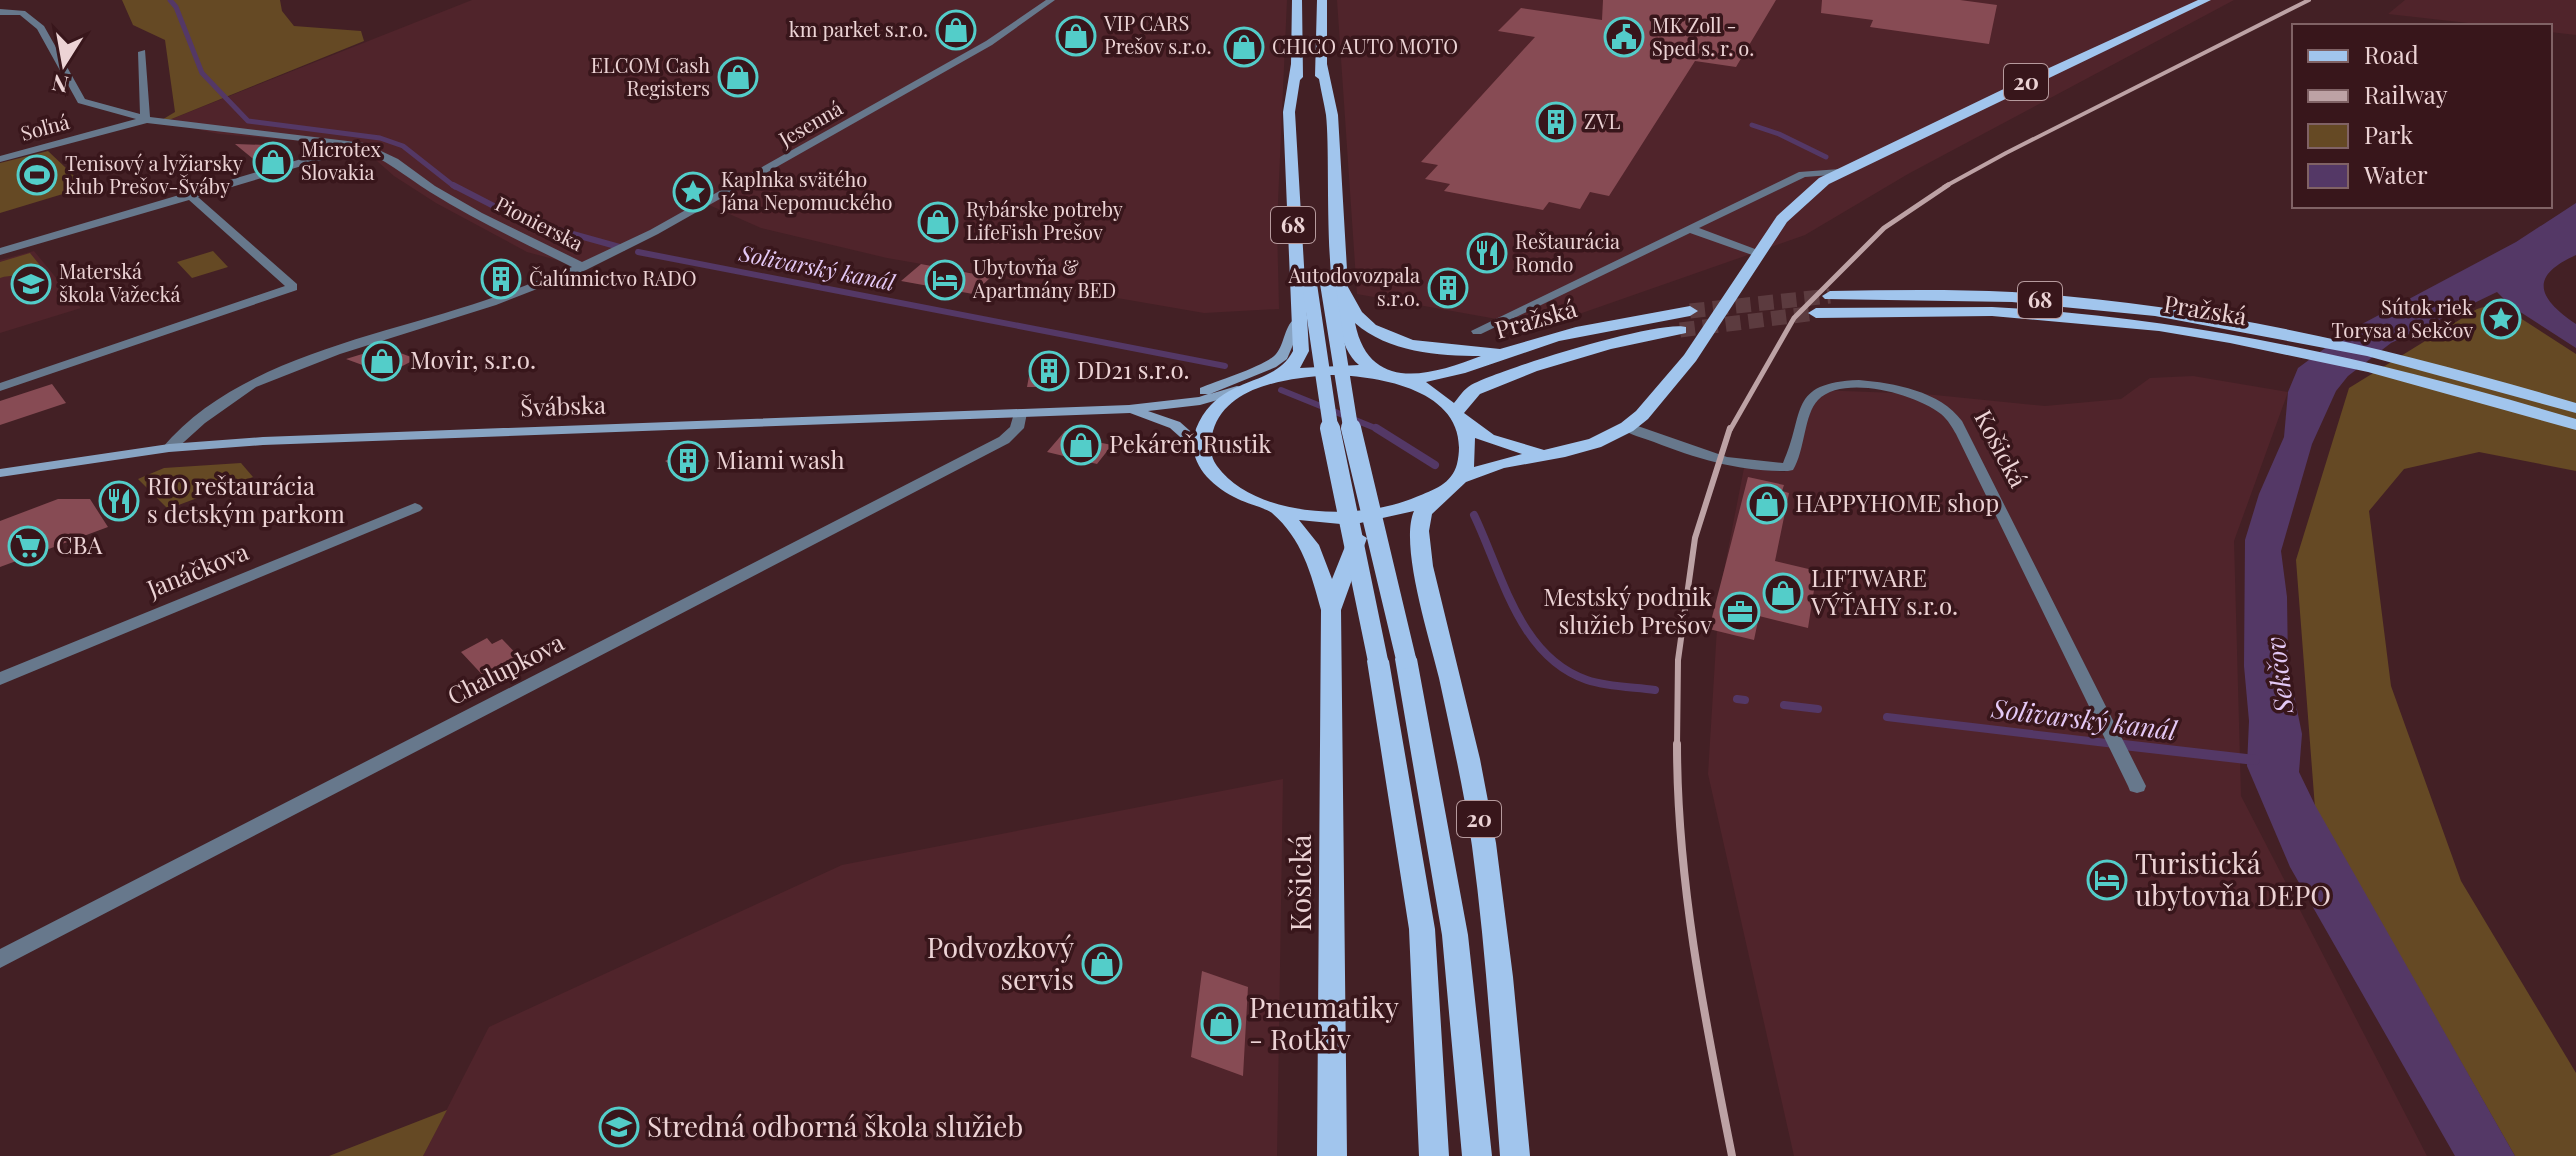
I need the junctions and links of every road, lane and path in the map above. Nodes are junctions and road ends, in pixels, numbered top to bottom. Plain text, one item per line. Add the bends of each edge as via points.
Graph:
1 (1051, 0) edge
2 (1297, 0) edge
3 (1322, 0) edge
4 (2206, 0) edge
5 (0, 12) edge
6 (142, 52) dead end
7 (1296, 65) junction
8 (145, 120) junction
9 (360, 145) junction
10 (0, 159) edge
11 (1840, 172) junction
12 (191, 196) junction
13 (1688, 228) junction
14 (0, 252) edge
15 (1759, 254) junction
16 (582, 267) junction
17 (1325, 282) junction
18 (1830, 296) tunnel mouth
19 (1690, 311) tunnel mouth
20 (1816, 313) tunnel mouth
21 (1297, 321) junction
22 (1680, 330) tunnel mouth
23 (1477, 331) dead end
24 (1509, 351) junction
25 (1378, 372) junction
26 (1278, 375) junction
27 (1397, 378) junction
28 (2462, 382) junction
29 (0, 387) edge
30 (1237, 390) junction
31 (2576, 408) edge
32 (1129, 409) junction
33 (1020, 413) junction
34 (1458, 418) junction
35 (2576, 425) edge
36 (1627, 427) junction
37 (169, 448) junction
38 (1202, 449) junction
39 (1548, 454) junction
40 (0, 473) edge
41 (1460, 478) junction
42 (1441, 493) junction
43 (415, 508) dead end
44 (1277, 510) junction
45 (1379, 516) junction
46 (1331, 610) junction
47 (0, 679) edge
48 (2137, 786) dead end
49 (0, 959) edge
50 (1332, 1156) edge
51 (1434, 1156) edge
52 (1477, 1156) edge
53 (1515, 1156) edge

1 - 16 street, Jesenná via 989,43 769,169
2 - 7 main road, 68
3 - 17 main road, 68 via 1321,63 1332,115
4 - 11 main road, 20
5 - 8 street, Pionierska via 22,13 41,28 81,101
6 - 8 street
7 - 17 main road
7 - 21 main road, 68 via 1289,112
8 - 9 street, Pionierska
8 - 10 street, Soľná
9 - 12 street
9 - 16 street, Pionierska via 478,215
11 - 13 street via 1803,174
11 - 15 main road, 20 via 1801,199
12 - 14 street
12 - 29 street via 293,287
13 - 15 street
13 - 23 street
15 - 36 main road, 20 via 1690,358 1656,402
16 - 37 street, Pionierska via 251,384
17 - 24 main road, 68 via 1358,318 1390,338 1452,351
17 - 25 main road, 68 via 1351,345
17 - 51 main road, bridge via 1316,354 1378,661 1422,929
17 - 52 main road, bridge via 1350,427 1406,659 1455,935
18 - 28 main road, Pražská / 68 via 2012,297 2127,308 2249,327
19 - 24 main road, Pražská / 68 via 1599,327
20 - 28 main road, Pražská / 68 via 1948,310 2114,322
21 - 26 main road, 68 via 1300,355
21 - 32 street via 1286,350 1271,364 1208,390
22 - 34 main road, Pražská via 1587,350 1474,390
24 - 27 main road, Pražská / 68 via 1436,379
25 - 26 main road, 68 via 1329,368
25 - 27 main road, 68
26 - 30 main road, 68
27 - 34 main road, 68 via 1440,400
28 - 31 main road, Pražská / 68
28 - 35 main road, Pražská / 68
30 - 32 street, Švábska via 1200,401
30 - 38 main road, 68 via 1202,432
32 - 33 street, Švábska
32 - 38 street, Švábska via 1175,425
33 - 37 street, Švábska
33 - 49 street, Chalupkova via 1017,428 1004,440
34 - 39 main road, 20 via 1488,439
34 - 41 main road via 1467,440
36 - 39 main road, 20 via 1595,443
36 - 48 street, Košická via 1717,459 1768,468 1788,467 1797,452 1806,407 1823,390 1887,387 1947,411
37 - 40 street, Švábska
38 - 44 main road via 1221,481
39 - 41 main road, 20
41 - 42 main road
42 - 45 main road
42 - 53 main road, 20 via 1423,511 1419,531 1477,801 1496,937
43 - 47 street, Janáčkova
44 - 45 main road via 1337,519
44 - 46 main road, Košická via 1314,549
45 - 46 main road, Košická via 1359,533
46 - 50 main road, Košická

